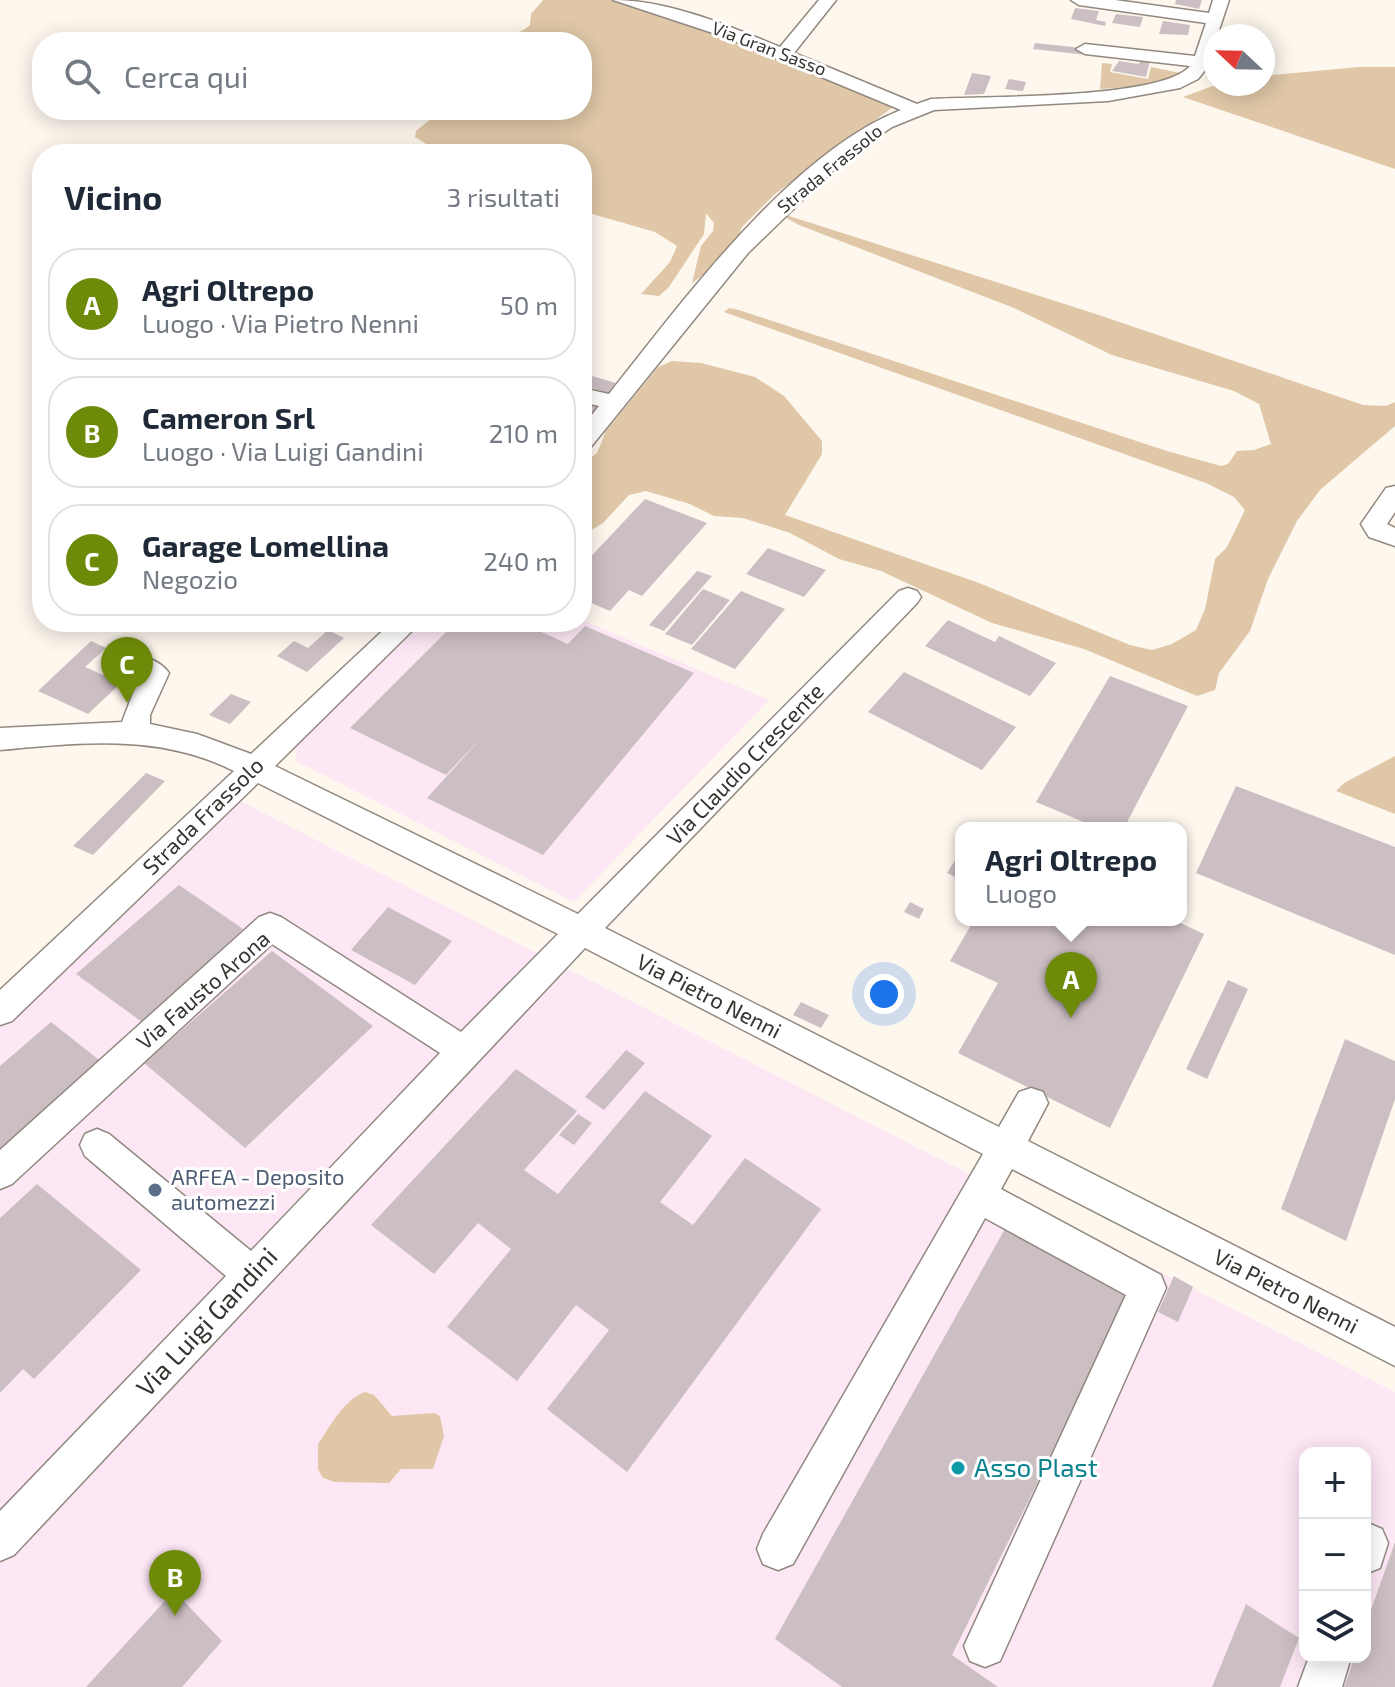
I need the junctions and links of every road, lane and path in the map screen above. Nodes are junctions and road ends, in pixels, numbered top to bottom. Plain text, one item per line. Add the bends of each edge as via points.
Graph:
1 (621, 0) edge
2 (828, 0) edge
3 (1079, 0) edge
4 (1112, 7) edge
5 (1218, 9) edge
6 (1158, 14) edge
7 (1085, 49) dead end
8 (785, 54) junction
9 (1201, 62) junction
10 (913, 109) junction
11 (592, 397) edge
12 (615, 402) junction
13 (592, 431) edge
14 (1395, 494) edge
15 (1395, 538) edge
16 (908, 597) dead end
17 (397, 632) edge
18 (122, 659) dead end
19 (136, 730) junction
20 (0, 739) edge
21 (253, 768) junction
22 (582, 931) junction
23 (0, 1011) edge
24 (464, 1051) junction
25 (1031, 1103) dead end
26 (97, 1145) dead end
27 (1007, 1149) junction
28 (0, 1173) edge
29 (980, 1196) junction
30 (252, 1275) junction
31 (1392, 1335) edge
32 (0, 1541) edge
33 (778, 1549) dead end
34 (985, 1646) dead end
35 (1328, 1663) edge
36 (1320, 1687) edge

1 - 8 street, Via Gran Sasso
2 - 8 street via 817,17 801,27
3 - 4 street
4 - 6 street
5 - 6 street
5 - 9 street
7 - 9 street
8 - 10 street, Via Gran Sasso
9 - 10 street, Strada Frassolo via 1182,81 1150,89 994,93
10 - 12 street, Strada Frassolo via 870,132 767,220
11 - 12 street
12 - 13 street, Strada Frassolo
14 - 15 street via 1374,524
16 - 22 street, Via Claudio Crescente
17 - 21 street, Strada Frassolo
18 - 19 street via 155,673 136,715
19 - 20 street, Via Pietro Nenni
19 - 21 street, Via Pietro Nenni via 180,737
21 - 22 street, Via Pietro Nenni
21 - 23 street, Strada Frassolo
22 - 24 street, Via Luigi Gandini
22 - 27 street, Via Pietro Nenni
24 - 28 street, Via Fausto Arona via 270,926
24 - 30 street, Via Luigi Gandini
25 - 27 street
26 - 30 street
27 - 29 street
27 - 31 street, Via Pietro Nenni
29 - 33 street
29 - 34 street via 1148,1288
30 - 32 street, Via Luigi Gandini
35 - 36 street

